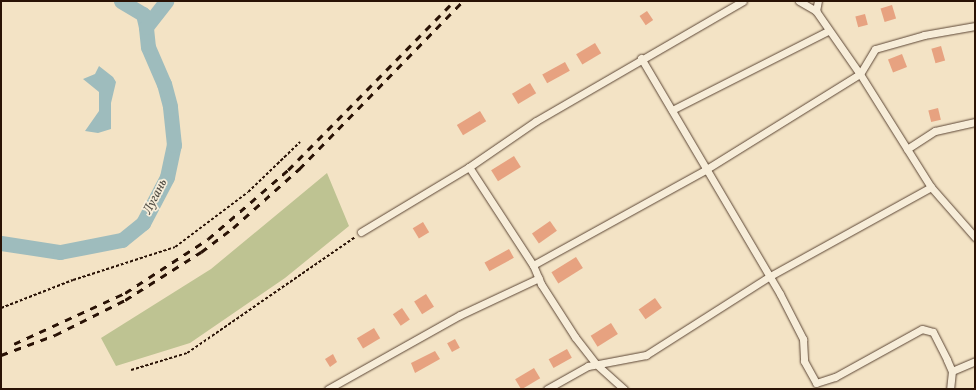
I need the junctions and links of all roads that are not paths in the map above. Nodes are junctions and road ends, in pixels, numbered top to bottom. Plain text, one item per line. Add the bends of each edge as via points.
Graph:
1 (743, 1) edge
2 (799, 1) edge
3 (818, 1) edge
4 (816, 11) junction
5 (975, 26) edge
6 (828, 31) junction
7 (641, 58) junction
8 (860, 74) junction
9 (672, 110) junction
10 (975, 122) edge
11 (907, 149) junction
12 (469, 166) junction
13 (705, 170) junction
14 (931, 187) junction
15 (361, 232) road end
16 (975, 237) edge
17 (533, 265) junction
18 (770, 276) junction
19 (539, 278) junction
20 (975, 361) edge
21 (596, 364) junction
22 (952, 371) junction
23 (328, 389) edge
24 (547, 389) edge
25 (624, 389) edge
26 (950, 389) edge

1 - 7 street
2 - 4 street
3 - 4 street
4 - 6 street
5 - 8 street via 924,35 875,49
6 - 8 street
6 - 9 street
7 - 9 street
7 - 12 street via 536,121
8 - 11 street
8 - 13 street
9 - 13 street
10 - 11 street via 935,131
11 - 14 street
12 - 15 street
12 - 17 street
13 - 17 street
13 - 18 street
14 - 16 street
14 - 18 street
17 - 19 street
18 - 21 street via 646,355
18 - 22 street via 804,339 804,361 816,383 835,377 922,328 933,332
19 - 21 street via 575,337
19 - 23 street via 460,315
20 - 22 street
21 - 24 street
21 - 25 street
22 - 26 street

